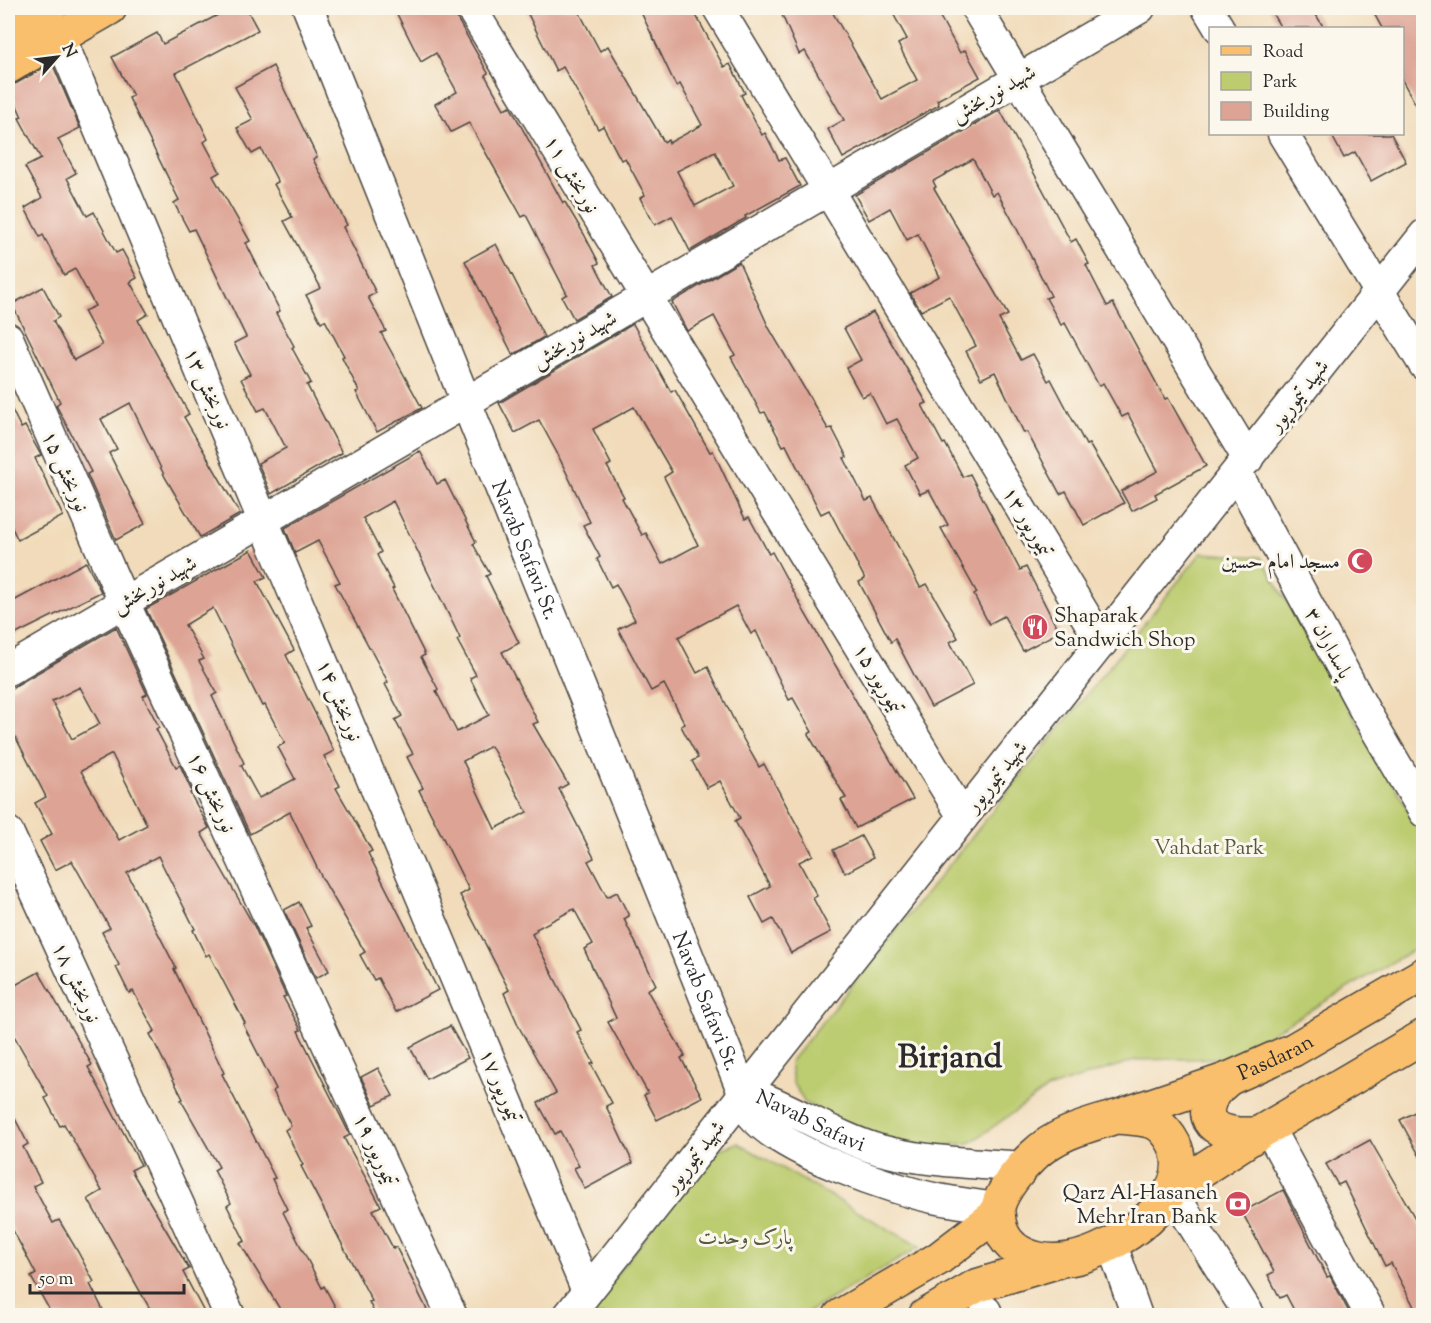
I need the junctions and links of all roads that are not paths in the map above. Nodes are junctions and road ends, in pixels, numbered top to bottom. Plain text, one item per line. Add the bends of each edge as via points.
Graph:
1 (110, 8) edge
2 (308, 8) edge
3 (471, 8) edge
4 (718, 8) edge
5 (976, 8) edge
6 (1140, 8) edge
7 (1207, 8) edge
8 (52, 15) edge
9 (1218, 27) edge
10 (8, 32) edge
11 (8, 67) edge
12 (1019, 78) junction
13 (1284, 135) edge
14 (828, 190) junction
15 (1424, 235) edge
16 (1379, 292) junction
17 (646, 296) junction
18 (8, 339) edge
19 (1424, 365) edge
20 (467, 401) junction
21 (1243, 466) junction
22 (265, 519) junction
23 (794, 539) joint
24 (124, 602) junction
25 (1102, 643) junction
26 (8, 670) edge
27 (1424, 812) edge
28 (963, 817) junction
29 (8, 832) edge
30 (416, 880) joint
31 (1424, 974) edge
32 (300, 982) joint
33 (1423, 1037) edge
34 (1228, 1079) junction
35 (745, 1091) junction
36 (1116, 1117) junction
37 (1264, 1130) junction
38 (1023, 1167) junction
39 (1171, 1190) junction
40 (998, 1210) junction
41 (1112, 1245) junction
42 (1064, 1260) junction
43 (587, 1291) junction
44 (230, 1316) edge
45 (453, 1316) edge
46 (568, 1316) edge
47 (840, 1316) edge
48 (925, 1316) edge
49 (1137, 1316) edge
50 (1250, 1316) edge
51 (1371, 1316) edge

1 - 8 main road
2 - 20 street, Navab Safavi St.
3 - 17 street, نوربخش ۱۱
4 - 14 street, تیمورپور ۱۳
5 - 12 street, پاسداران ۳
6 - 12 street, شهید نوربخش
7 - 9 street
8 - 10 main road
8 - 11 main road
8 - 22 street, نوربخش ۱۳ via 151,258
12 - 14 street, شهید نوربخش
12 - 21 street, پاسداران ۳ via 1122,250
13 - 16 street
14 - 17 street, شهید نوربخش
14 - 25 street, تیمورپور ۱۳
15 - 16 street, شهید تیمورپور
16 - 19 street
16 - 21 street, شهید تیمورپور
17 - 20 street, شهید نوربخش
17 - 23 street, نوربخش ۱۱
18 - 24 street, نوربخش ۱۵
20 - 22 street, شهید نوربخش
20 - 35 street, Navab Safavi St.
21 - 25 street, شهید تیمورپور
21 - 27 street, پاسداران ۳ via 1365,711
22 - 24 street, شهید نوربخش
22 - 30 street, نوربخش ۱۴
23 - 28 street, تیمورپور ۱۵
24 - 26 street, شهید نوربخش
24 - 32 street, نوربخش ۱۶
25 - 28 street, شهید تیمورپور
28 - 35 street, شهید تیمورپور
29 - 44 street, نوربخش ۱۸
30 - 43 street, تیمورپور ۱۷
31 - 34 main road, Pasdaran via 1293,1050
32 - 45 street, تیمورپور ۱۹
33 - 37 main road
34 - 36 main road, Pasdaran
34 - 37 main road via 1212,1094 1207,1110 1213,1125 1224,1134 1242,1136
35 - 38 street, Navab Safavi via 777,1102 823,1129 881,1150
35 - 40 street, Navab Safavi via 762,1127 810,1153 869,1179 937,1199
35 - 43 street, شهید تیمورپور
36 - 38 main road via 1049,1142
36 - 39 main road via 1155,1122 1171,1137 1177,1150 1178,1174
37 - 39 main road
37 - 51 street
38 - 40 main road
39 - 41 main road via 1138,1228
39 - 50 street
40 - 42 main road via 1001,1232 1011,1247 1043,1261
40 - 47 main road via 938,1259
41 - 42 main road via 1088,1256
41 - 49 street
42 - 48 main road via 976,1286
43 - 46 street, شهید تیمورپور

